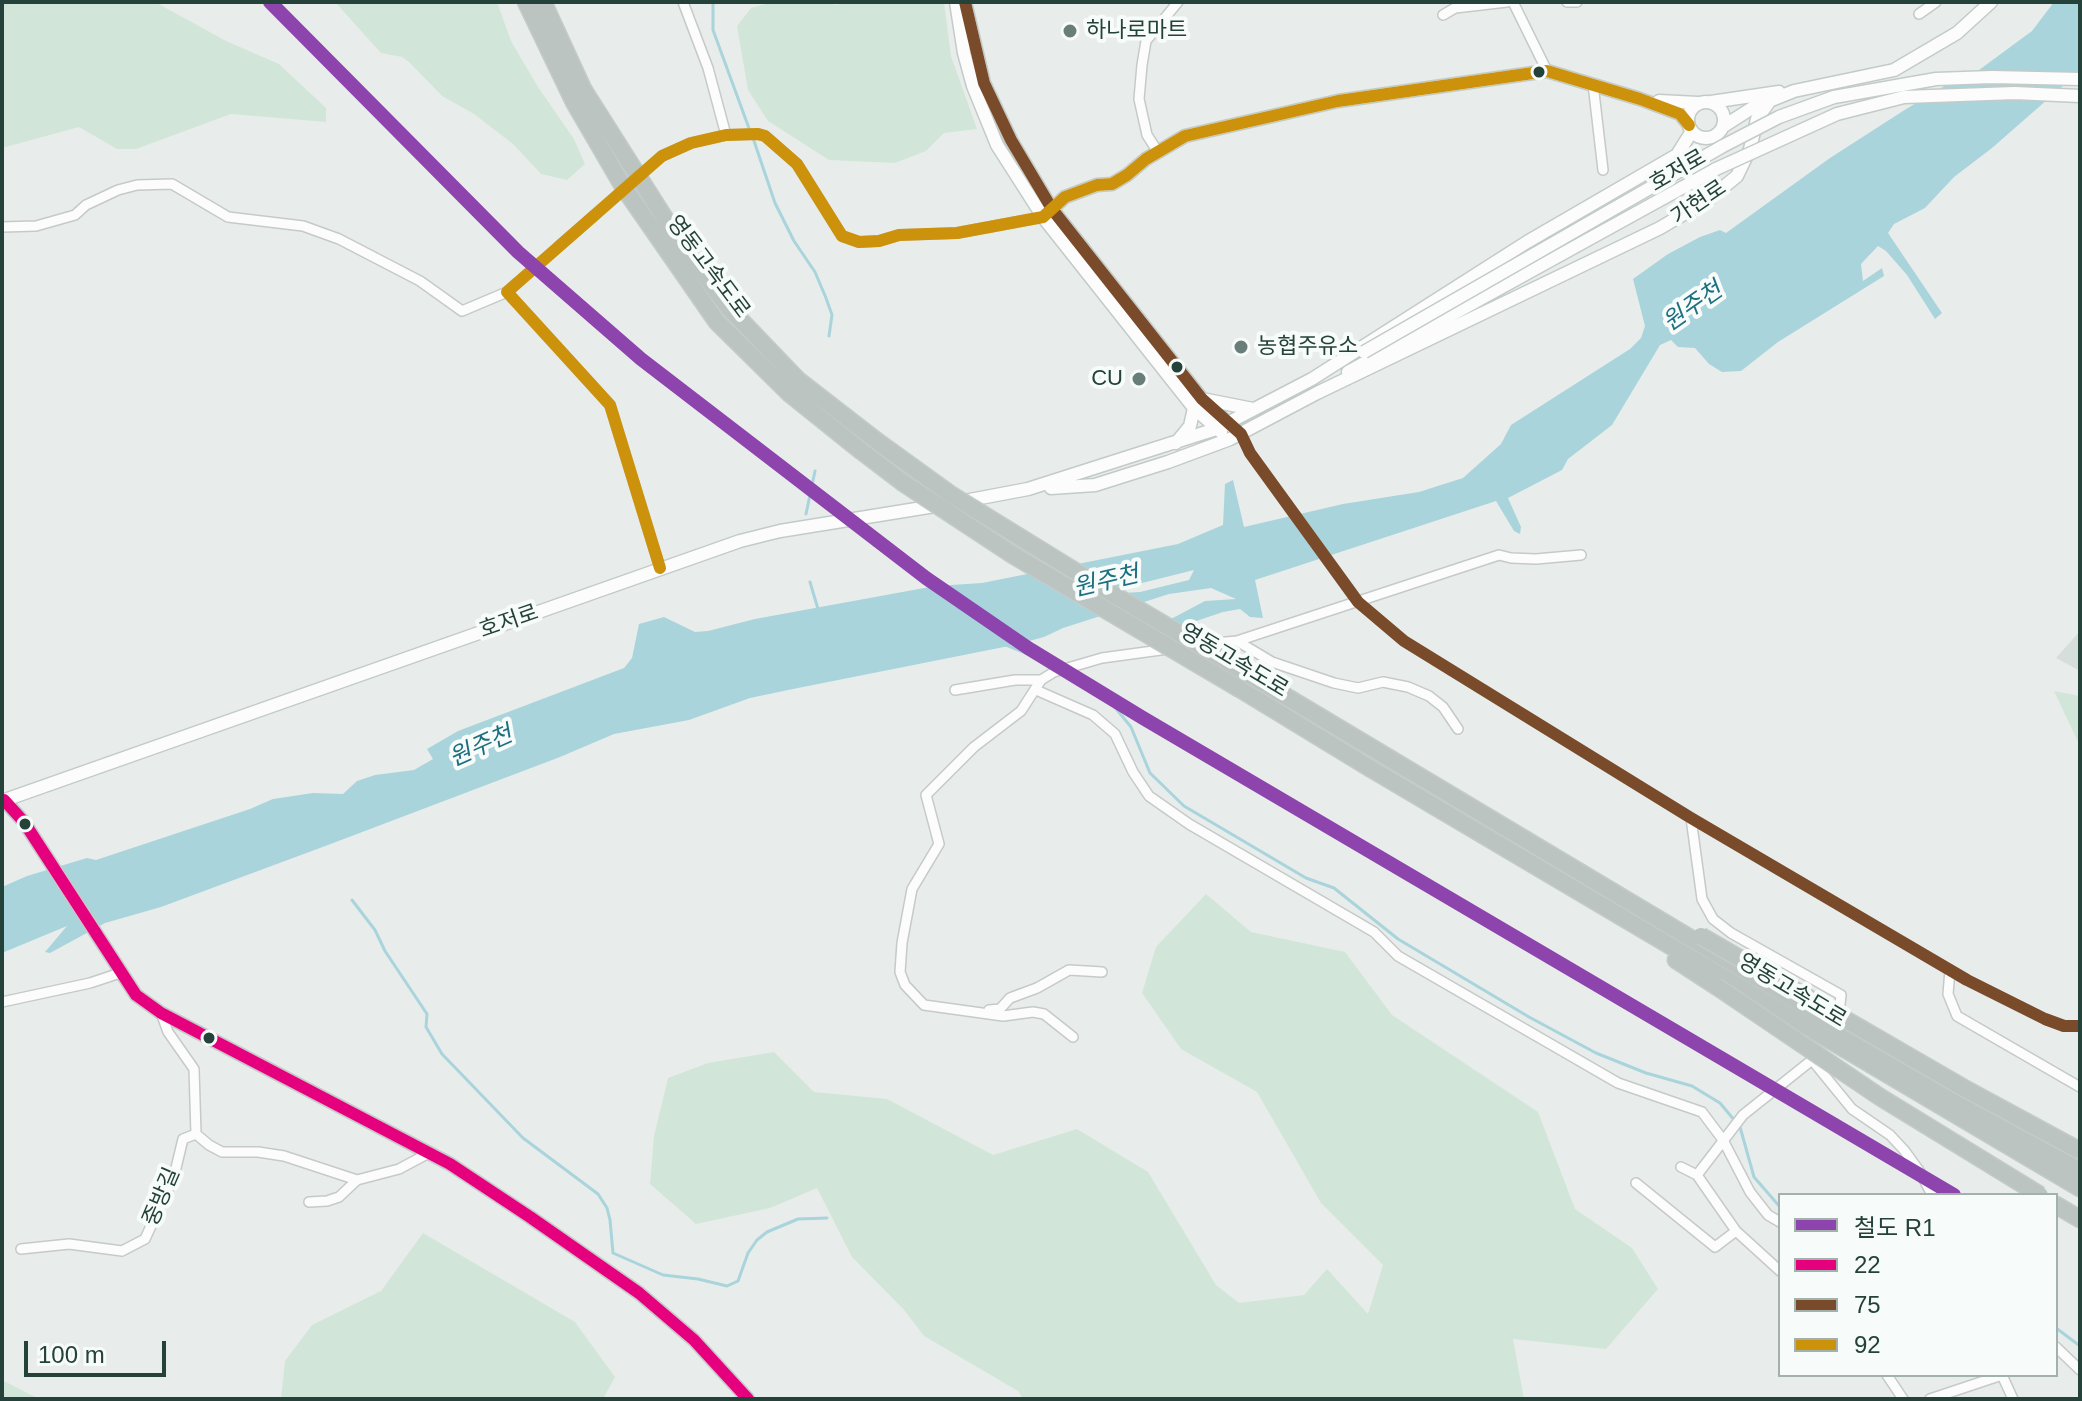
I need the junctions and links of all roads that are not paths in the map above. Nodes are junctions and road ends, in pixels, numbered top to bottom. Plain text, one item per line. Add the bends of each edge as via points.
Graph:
1 (526, 2) edge
2 (543, 2) edge
3 (683, 2) edge
4 (956, 2) edge
5 (965, 2) edge
6 (1178, 2) edge
7 (1507, 2) edge
8 (1513, 2) edge
9 (1567, 2) edge
10 (1577, 2) edge
11 (1936, 2) edge
12 (1991, 2) edge
13 (1474, 4) edge
14 (1919, 14) dead end
15 (1443, 15) dead end
16 (1547, 71) junction
17 (2080, 79) edge
18 (1593, 84) junction
19 (1794, 91) junction
20 (2080, 96) edge
21 (1640, 99) junction
22 (1704, 102) junction
23 (1769, 102) junction
24 (1724, 126) junction
25 (1690, 128) junction
26 (731, 134) junction
27 (1158, 152) junction
28 (662, 156) tunnel mouth
29 (1603, 170) dead end
30 (1047, 213) junction
31 (595, 215) tunnel mouth
32 (2, 227) edge
33 (559, 246) tunnel mouth
34 (517, 283) tunnel mouth
35 (507, 292) junction
36 (1361, 360) junction
37 (1198, 403) junction
38 (1253, 409) junction
39 (1222, 426) junction
40 (1236, 436) junction
41 (1176, 443) junction
42 (1028, 489) junction
43 (1581, 555) dead end
44 (660, 568) junction
45 (1358, 602) junction
46 (1237, 641) junction
47 (1041, 680) junction
48 (955, 690) dead end
49 (1036, 690) junction
50 (1458, 729) dead end
51 (3, 800) edge
52 (1691, 818) junction
53 (1586, 875) junction
54 (1611, 911) junction
55 (117, 967) junction
56 (1950, 970) junction
57 (1102, 972) dead end
58 (2, 1002) edge
59 (977, 1010) junction
60 (161, 1013) junction
61 (1839, 1013) dead end
62 (2080, 1026) edge
63 (1073, 1037) dead end
64 (2080, 1087) edge
65 (196, 1134) junction
66 (1726, 1136) junction
67 (2080, 1151) edge
68 (429, 1153) junction
69 (1681, 1167) dead end
70 (2080, 1171) edge
71 (1697, 1175) junction
72 (357, 1180) junction
73 (1636, 1183) dead end
74 (2080, 1188) edge
75 (1931, 1193) edge
76 (2037, 1193) edge
77 (309, 1202) dead end
78 (2058, 1206) edge
79 (2080, 1219) edge
80 (1778, 1221) edge
81 (1736, 1231) junction
82 (21, 1249) dead end
83 (1778, 1269) edge
84 (2058, 1349) edge
85 (2080, 1370) edge
86 (1888, 1377) edge
87 (1996, 1377) edge
88 (2003, 1377) edge
89 (748, 1399) edge
90 (1903, 1399) edge
91 (1930, 1399) edge
92 (2013, 1399) edge

1 - 54 highway, 영동고속도로, bridge via 574,102 674,263 717,322 789,393 902,482 1013,555
2 - 53 highway, 영동고속도로, bridge via 583,89 675,236 729,308 798,380 950,494
3 - 26 street
4 - 30 street via 973,86 997,145
5 - 30 street via 984,83
6 - 27 street via 1146,41 1142,65 1139,99 1147,135
7 - 13 street
8 - 16 street
9 - 10 street
11 - 14 street
12 - 19 street via 1957,33 1894,70
13 - 15 street
16 - 18 street
16 - 27 street via 1338,101 1185,136
17 - 36 street, 호저로, bridge via 1936,79 1834,97 1779,117
18 - 21 street
18 - 29 street
19 - 22 street
19 - 23 street
20 - 36 street, 호저로, bridge via 1904,97 1837,114 1716,169
21 - 22 street
21 - 25 street via 1680,114
22 - 24 street via 1721,109
22 - 25 street via 1690,112
23 - 24 street
23 - 36 street, 가현로 via 1757,119 1737,176 1709,199 1660,228
24 - 25 street via 1712,137 1701,137
25 - 36 street via 1677,155 1527,242
26 - 28 street
26 - 30 street via 765,136 797,164 842,236 859,242 957,233
27 - 30 street via 1112,184 1065,197
30 - 37 street
31 - 33 street
32 - 35 street via 21,228 75,215 118,190 172,184 228,217 303,226 339,239 420,281 462,311
34 - 35 street
35 - 44 street via 610,405
36 - 38 street, 호저로
36 - 40 street, 호저로 via 1317,393
37 - 38 street
37 - 39 street
37 - 41 street via 1190,426
38 - 39 street, 호저로
39 - 40 street
39 - 41 street, 호저로
40 - 42 street, 호저로 via 1095,485
40 - 45 street
41 - 42 street, 호저로
42 - 44 street, 호저로 via 780,531
43 - 45 street via 1499,555
44 - 51 street, 호저로
45 - 46 street
45 - 52 street via 1404,641
46 - 47 street via 1102,658
46 - 50 street via 1272,662 1334,683 1358,688 1383,682 1419,692 1443,707
47 - 48 street
47 - 49 street
49 - 59 street via 1021,711 974,747 926,795 939,844 912,889 900,972 924,1005
49 - 66 street via 1093,715 1115,734 1149,796 1189,824 1374,932 1398,956 1618,1083 1702,1112
51 - 55 street via 24,822
52 - 56 street
52 - 61 street via 1702,899 1713,919 1841,995
53 - 67 highway, bridge
53 - 70 highway, 영동고속도로
54 - 74 highway, 영동고속도로
54 - 76 highway, bridge via 1880,1097
55 - 58 street via 90,983
55 - 60 street via 136,995
56 - 62 street via 2045,1019
56 - 64 street via 1948,994 1957,1016
57 - 59 street via 1069,970 1010,998 1000,1009
59 - 63 street via 1003,1016 1044,1014
60 - 65 street via 194,1069
60 - 68 street
65 - 72 street via 222,1152 284,1156
65 - 82 street, 중방길 via 183,1139 174,1176 145,1239 122,1251 69,1244
66 - 71 street
66 - 75 street via 1743,1115 1813,1058 1852,1109 1897,1143
66 - 80 street via 1750,1192
68 - 72 street via 399,1169
68 - 89 street via 639,1293 694,1340
69 - 71 street
71 - 81 street
72 - 77 street via 339,1197
73 - 81 street via 1715,1247
78 - 79 highway
81 - 83 street
84 - 85 street
86 - 90 street
87 - 91 street
88 - 92 street

